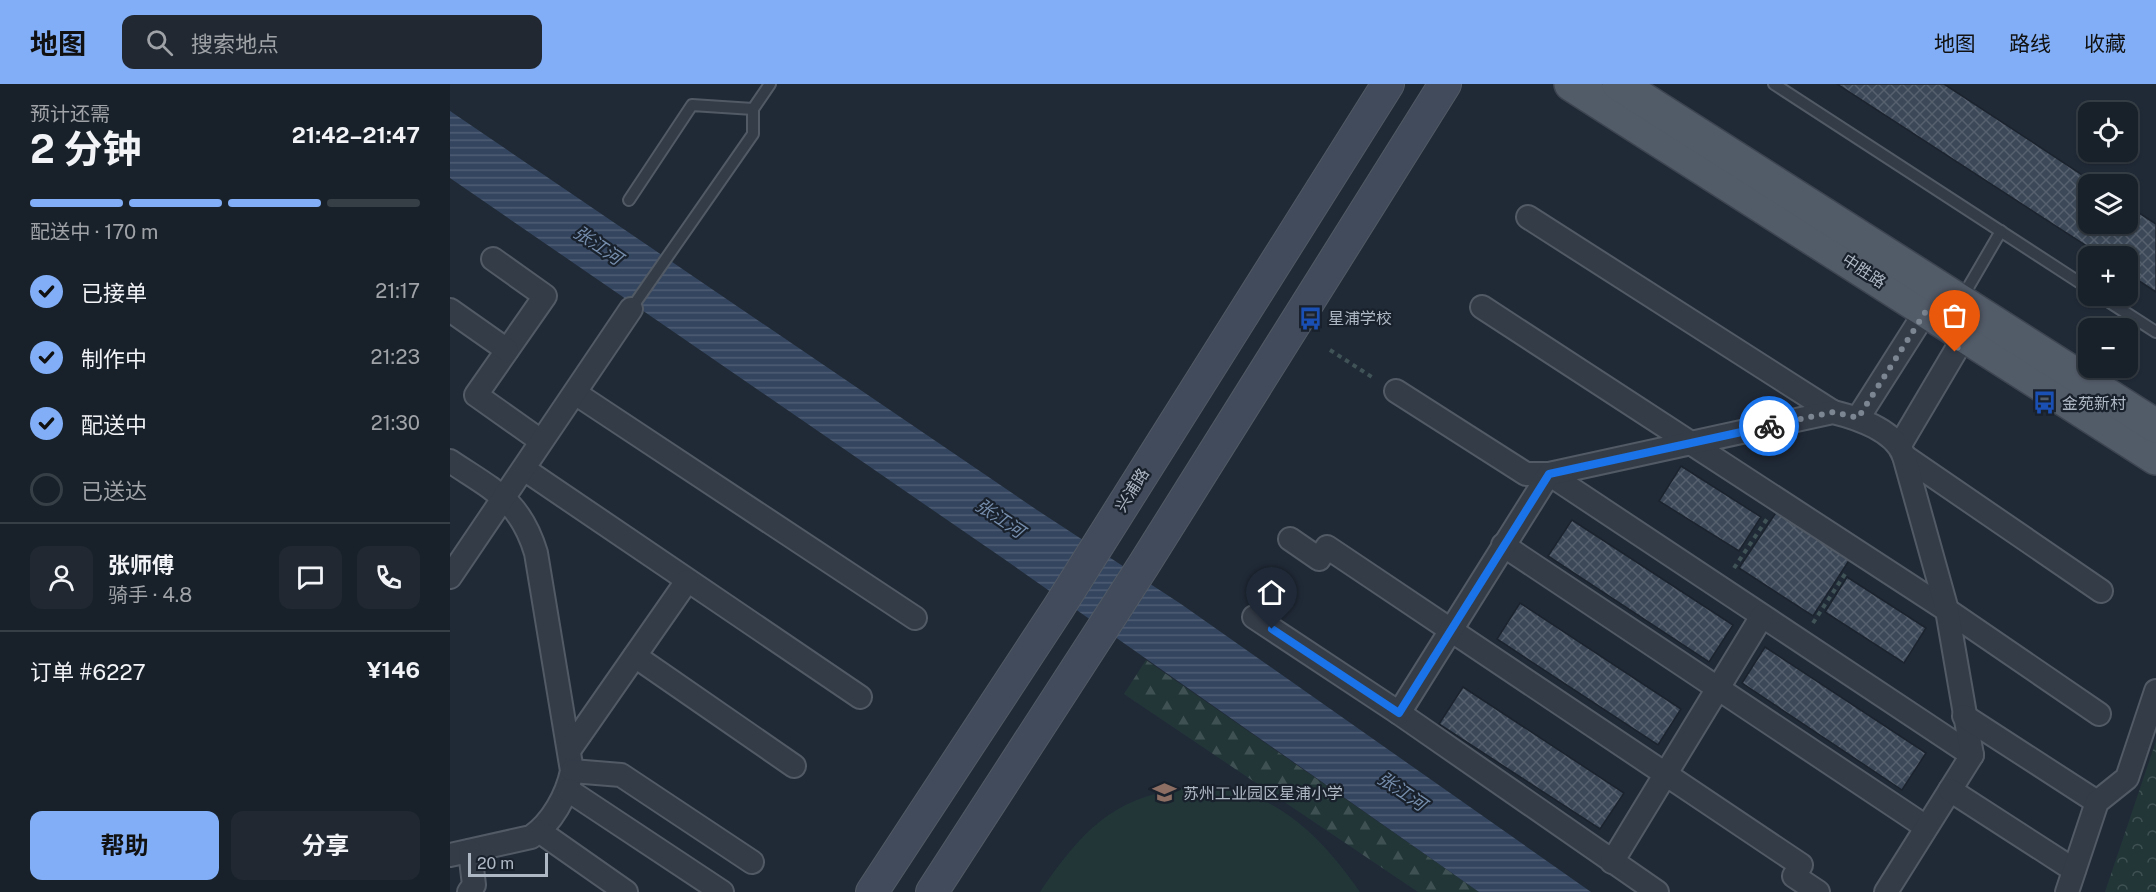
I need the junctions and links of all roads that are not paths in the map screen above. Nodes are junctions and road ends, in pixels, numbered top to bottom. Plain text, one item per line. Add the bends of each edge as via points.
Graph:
1 (770, 84) edge
2 (1388, 84) edge
3 (1445, 84) edge
4 (1571, 84) edge
5 (1619, 84) edge
6 (1774, 84) edge
7 (753, 109) junction
8 (629, 200) dead end
9 (1528, 217) dead end
10 (2001, 231) junction
11 (493, 259) dead end
12 (2078, 281) edge
13 (1960, 301) junction
14 (2116, 306) edge
15 (632, 307) joint
16 (1482, 307) dead end
17 (450, 310) edge
18 (1926, 311) junction
19 (2156, 332) edge
20 (1965, 335) junction
21 (507, 350) junction
22 (1396, 392) road end
23 (574, 393) junction
24 (1833, 412) junction
25 (1858, 418) junction
26 (2156, 426) edge
27 (541, 441) junction
28 (1690, 443) junction
29 (1902, 451) junction
30 (2156, 458) edge
31 (450, 461) edge
32 (524, 469) junction
33 (1549, 474) junction
34 (505, 498) junction
35 (1290, 538) dead end
36 (1503, 545) junction
37 (458, 550) edge
38 (450, 577) edge
39 (687, 581) junction
40 (2101, 591) dead end
41 (1947, 610) junction
42 (1762, 616) junction
43 (1254, 617) dead end
44 (915, 618) dead end
45 (1450, 630) junction
46 (634, 656) junction
47 (1719, 687) junction
48 (2156, 691) edge
49 (860, 697) dead end
50 (1399, 713) junction
51 (2100, 714) dead end
52 (1964, 716) junction
53 (1972, 755) junction
54 (794, 766) dead end
55 (570, 770) junction
56 (1665, 775) junction
57 (1950, 790) junction
58 (2097, 802) junction
59 (1926, 827) junction
60 (539, 831) junction
61 (460, 853) edge
62 (752, 862) dead end
63 (1612, 862) junction
64 (2074, 870) junction
65 (469, 892) edge
66 (626, 892) edge
67 (722, 892) edge
68 (872, 892) edge
69 (932, 892) edge
70 (1657, 892) edge
71 (1818, 892) edge
72 (1886, 892) edge
73 (2067, 892) edge

1 - 7 lane
2 - 68 main road, 兴浦路 via 1059,607
3 - 69 main road via 1098,637
4 - 18 main road, 中胜路
5 - 13 main road, 中胜路
6 - 10 lane
7 - 8 lane via 692,105
7 - 15 lane via 753,134
9 - 24 street
10 - 12 lane
10 - 13 lane
11 - 21 street via 545,296
13 - 18 street
13 - 20 street
13 - 26 main road, 中胜路
14 - 19 lane
15 - 23 street
16 - 28 street
17 - 21 street
18 - 20 main road, 中胜路
18 - 25 street
20 - 29 street
20 - 30 main road, 中胜路
21 - 27 street via 476,395
22 - 33 street via 1526,474
23 - 27 street
23 - 44 street
24 - 25 street
24 - 28 street
25 - 29 street
27 - 32 street
28 - 33 street
28 - 41 street
29 - 40 street
29 - 41 street
31 - 34 street
32 - 34 street
32 - 39 street
33 - 36 street
33 - 42 street
34 - 37 street
34 - 55 street via 530,532 536,553
35 - 45 street via 1319,559 1328,547
36 - 45 street
36 - 47 street
37 - 38 street
39 - 46 street
39 - 49 street
41 - 51 street
41 - 52 street
42 - 47 street
42 - 53 street
43 - 50 street
45 - 50 street
45 - 56 street
46 - 54 street
46 - 55 street
47 - 56 street
47 - 59 street
48 - 58 street via 2127,778
50 - 63 street
52 - 53 street
52 - 58 street
53 - 57 street
55 - 60 street
55 - 62 street via 621,775
55 - 67 street
56 - 63 street
56 - 71 street via 1801,865 1794,876
57 - 59 street
57 - 64 street
58 - 64 street
59 - 72 street
60 - 61 street via 531,837
60 - 66 street
61 - 65 street via 474,885
63 - 70 street
64 - 73 street

